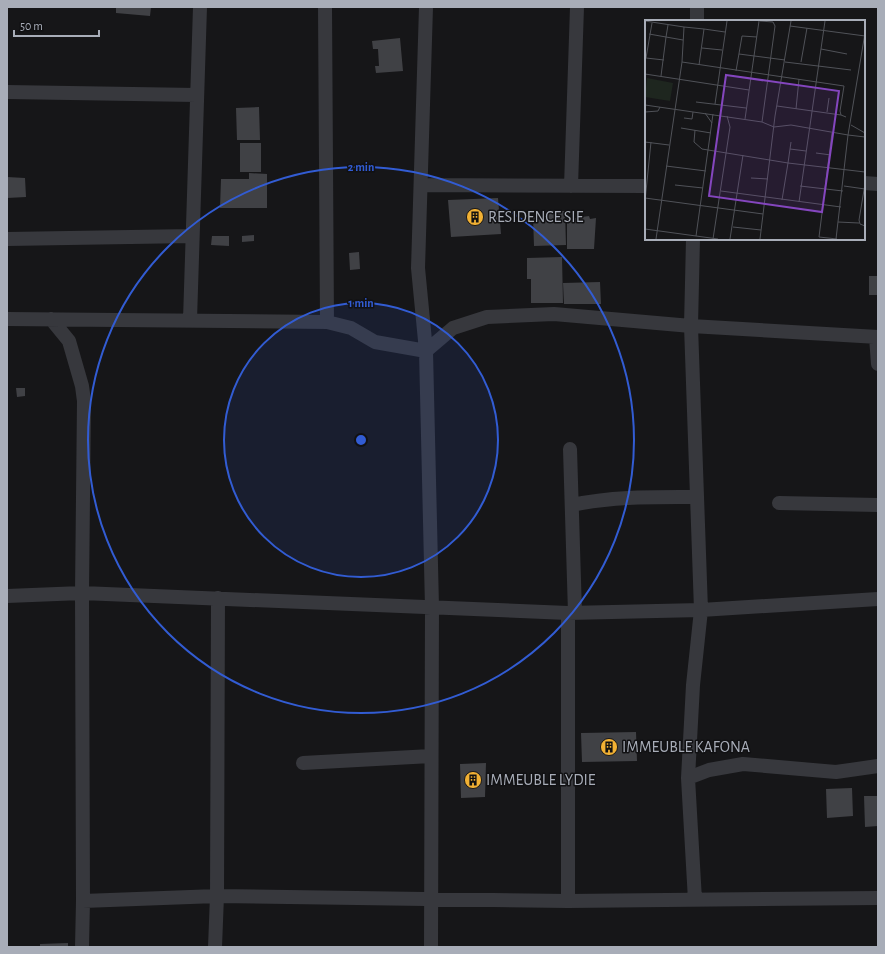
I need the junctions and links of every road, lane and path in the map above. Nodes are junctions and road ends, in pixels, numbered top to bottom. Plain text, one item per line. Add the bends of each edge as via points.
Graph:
1 (200, 7) edge
2 (325, 7) edge
3 (426, 7) edge
4 (577, 7) edge
5 (697, 7) edge
6 (696, 20) edge
7 (7, 92) edge
8 (196, 95) junction
9 (865, 183) edge
10 (878, 184) edge
11 (422, 185) junction
12 (571, 186) junction
13 (645, 186) edge
14 (192, 236) junction
15 (7, 239) edge
16 (693, 240) edge
17 (7, 318) edge
18 (50, 319) junction
19 (190, 320) junction
20 (327, 322) junction
21 (691, 326) junction
22 (877, 337) edge
23 (426, 351) junction
24 (878, 364) edge
25 (570, 450) dead end
26 (697, 497) junction
27 (779, 503) dead end
28 (878, 504) edge
29 (572, 505) junction
30 (82, 593) junction
31 (7, 596) edge
32 (218, 598) junction
33 (878, 599) edge
34 (432, 607) junction
35 (701, 610) junction
36 (571, 613) junction
37 (431, 756) junction
38 (303, 763) dead end
39 (878, 766) edge
40 (688, 778) junction
41 (217, 896) junction
42 (430, 898) junction
43 (878, 898) edge
44 (695, 900) junction
45 (568, 901) junction
46 (84, 902) junction
47 (82, 947) edge
48 (215, 947) edge
49 (432, 947) edge

1 - 8 street
2 - 20 street
3 - 11 street
4 - 12 street
5 - 6 street
7 - 8 street
8 - 14 street
9 - 10 street
11 - 12 street
11 - 23 street via 418,268
12 - 13 street
14 - 15 street
14 - 19 street
16 - 21 street
17 - 18 street
18 - 19 street
18 - 30 street via 69,341 84,401
19 - 20 street
20 - 23 street via 351,328 375,342
21 - 22 street
21 - 23 street via 554,314 487,317 453,328
21 - 26 street
22 - 24 street
23 - 34 street
25 - 29 street
26 - 29 street via 623,497
26 - 35 street
27 - 28 street
29 - 36 street
30 - 31 street
30 - 32 street
30 - 46 street
32 - 34 street
32 - 41 street
33 - 35 street
34 - 36 street
34 - 37 street
35 - 36 street
35 - 40 street via 693,685
36 - 45 street
37 - 38 street
37 - 42 street
39 - 40 street via 836,772 743,764 709,770
40 - 44 street
41 - 42 street
41 - 46 street
41 - 48 street
42 - 45 street
42 - 49 street
43 - 44 street
44 - 45 street
46 - 47 street

